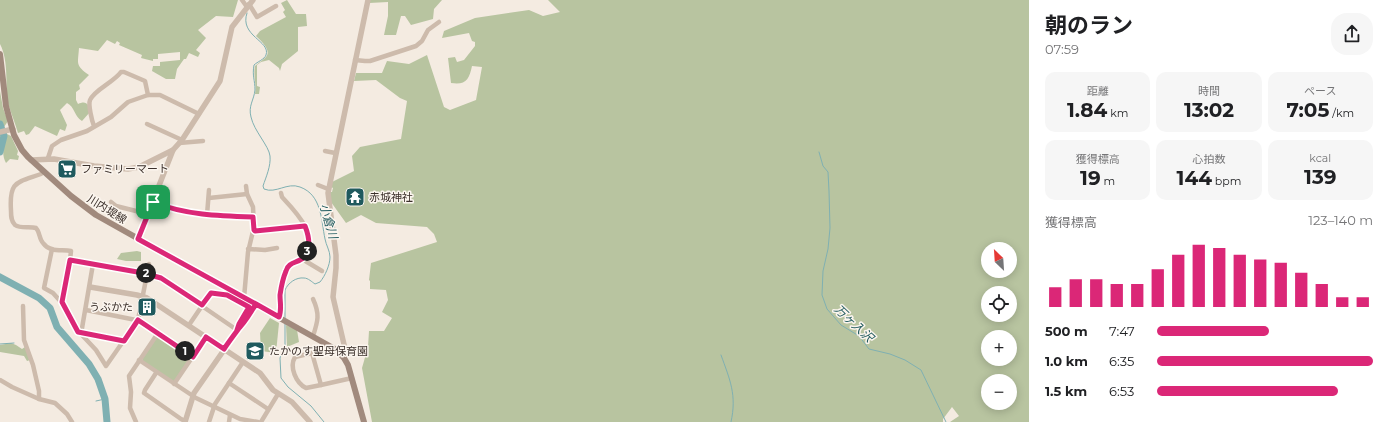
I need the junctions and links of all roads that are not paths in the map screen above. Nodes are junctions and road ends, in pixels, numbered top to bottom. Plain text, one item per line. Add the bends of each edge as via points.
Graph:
1 (242, 0) edge
2 (368, 0) edge
3 (249, 4) edge
4 (276, 6) dead end
5 (439, 22) dead end
6 (0, 54) edge
7 (355, 60) junction
8 (148, 95) junction
9 (199, 114) junction
10 (147, 124) dead end
11 (94, 126) junction
12 (10, 129) junction
13 (0, 132) edge
14 (180, 141) junction
15 (203, 141) dead end
16 (173, 150) junction
17 (325, 151) dead end
18 (335, 152) junction
19 (48, 158) junction
20 (31, 160) junction
21 (44, 171) junction
22 (318, 185) dead end
23 (246, 186) dead end
24 (328, 189) junction
25 (209, 190) dead end
26 (281, 193) dead end
27 (247, 194) junction
28 (208, 198) junction
29 (111, 202) dead end
30 (153, 202) junction
31 (148, 214) junction
32 (207, 215) junction
33 (253, 217) junction
34 (305, 226) junction
35 (254, 230) junction
36 (138, 239) junction
37 (277, 248) dead end
38 (52, 249) junction
39 (248, 249) junction
40 (302, 259) junction
41 (70, 260) junction
42 (93, 264) junction
43 (149, 264) dead end
44 (322, 271) dead end
45 (147, 274) junction
46 (90, 287) junction
47 (143, 296) junction
48 (244, 298) junction
49 (313, 299) dead end
50 (62, 302) junction
51 (256, 304) junction
52 (202, 305) junction
53 (23, 306) dead end
54 (86, 310) junction
55 (283, 319) junction
56 (138, 320) junction
57 (189, 325) junction
58 (237, 330) junction
59 (158, 332) junction
60 (81, 334) junction
61 (313, 336) junction
62 (206, 337) junction
63 (124, 341) junction
64 (224, 349) junction
65 (193, 357) junction
66 (344, 358) junction
67 (139, 360) junction
68 (243, 362) junction
69 (156, 373) junction
70 (352, 378) junction
71 (0, 380) edge
72 (229, 383) junction
73 (174, 384) junction
74 (321, 385) junction
75 (278, 394) junction
76 (192, 396) junction
77 (39, 399) junction
78 (213, 406) junction
79 (268, 409) junction
80 (230, 415) junction
81 (185, 421) edge
82 (240, 421) edge
83 (72, 422) edge
84 (136, 422) edge
85 (209, 422) edge
86 (228, 422) edge
87 (260, 422) edge
88 (309, 422) edge
89 (364, 422) edge

1 - 3 street
2 - 7 street
3 - 4 street via 257,17
3 - 9 street via 232,27 220,81
5 - 7 street via 428,30 416,46 370,61
6 - 12 main road, 川内堤線
7 - 18 street
8 - 9 street via 159,95
8 - 11 street via 128,102 111,117
8 - 11 street via 145,81 121,72 90,101
9 - 14 street
10 - 14 street
11 - 19 street via 54,144
12 - 13 street
12 - 20 main road, 川内堤線
14 - 15 street
14 - 16 street
16 - 19 street via 139,167 128,169
16 - 30 street
17 - 18 street
18 - 24 street
19 - 20 street
20 - 21 main road, 川内堤線
21 - 36 main road, 川内堤線 via 89,211
21 - 38 street via 13,186 10,198 12,220 18,226 36,228 43,243
22 - 24 street
23 - 27 street
24 - 66 street via 337,264 333,297 346,353
25 - 28 street
26 - 34 street
27 - 28 street
27 - 33 street via 253,207
28 - 32 street
29 - 31 street via 116,206
30 - 31 street
30 - 32 street via 172,209
31 - 36 street
32 - 33 street
33 - 35 street
34 - 35 street
34 - 40 street via 310,245
35 - 39 street
36 - 48 main road, 川内堤線
37 - 39 street
38 - 41 street via 70,250
38 - 50 street via 44,288
39 - 48 street
40 - 44 street
40 - 55 street via 291,264 286,271 280,295
41 - 42 street
41 - 50 street
42 - 45 street
42 - 46 street
43 - 45 street
45 - 47 street
45 - 52 street via 161,278
46 - 47 street
46 - 54 street
47 - 56 street
47 - 57 street
48 - 51 main road, 川内堤線
49 - 61 street via 318,313
50 - 60 street via 76,330
51 - 55 main road, 川内堤線
51 - 58 street
52 - 57 street
52 - 58 street
52 - 58 street via 210,294 214,293 227,295 249,307
53 - 77 street via 24,340 33,365
54 - 56 street
54 - 60 street
55 - 61 main road, 川内堤線
56 - 59 street
56 - 63 street
57 - 62 street
58 - 64 street
59 - 65 street
59 - 67 street
60 - 63 street
60 - 63 street via 106,366
61 - 66 main road, 川内堤線 via 335,349
62 - 64 street
62 - 65 street
64 - 68 street
64 - 76 street
65 - 73 street
66 - 70 main road, 川内堤線
67 - 69 street
67 - 84 street via 129,377 130,408
68 - 72 street
68 - 75 street via 261,374
69 - 73 street
69 - 81 street via 144,393
70 - 74 street
70 - 89 main road, 川内堤線
71 - 77 street
72 - 78 street
72 - 79 street
73 - 76 street
74 - 74 street via 306,388 297,381 292,365 295,357 312,353
75 - 79 street
75 - 88 street via 295,405
76 - 78 street
76 - 81 street
77 - 83 street via 57,405
78 - 80 street
78 - 85 street
79 - 87 street
80 - 82 street
80 - 86 street
82 - 87 street

